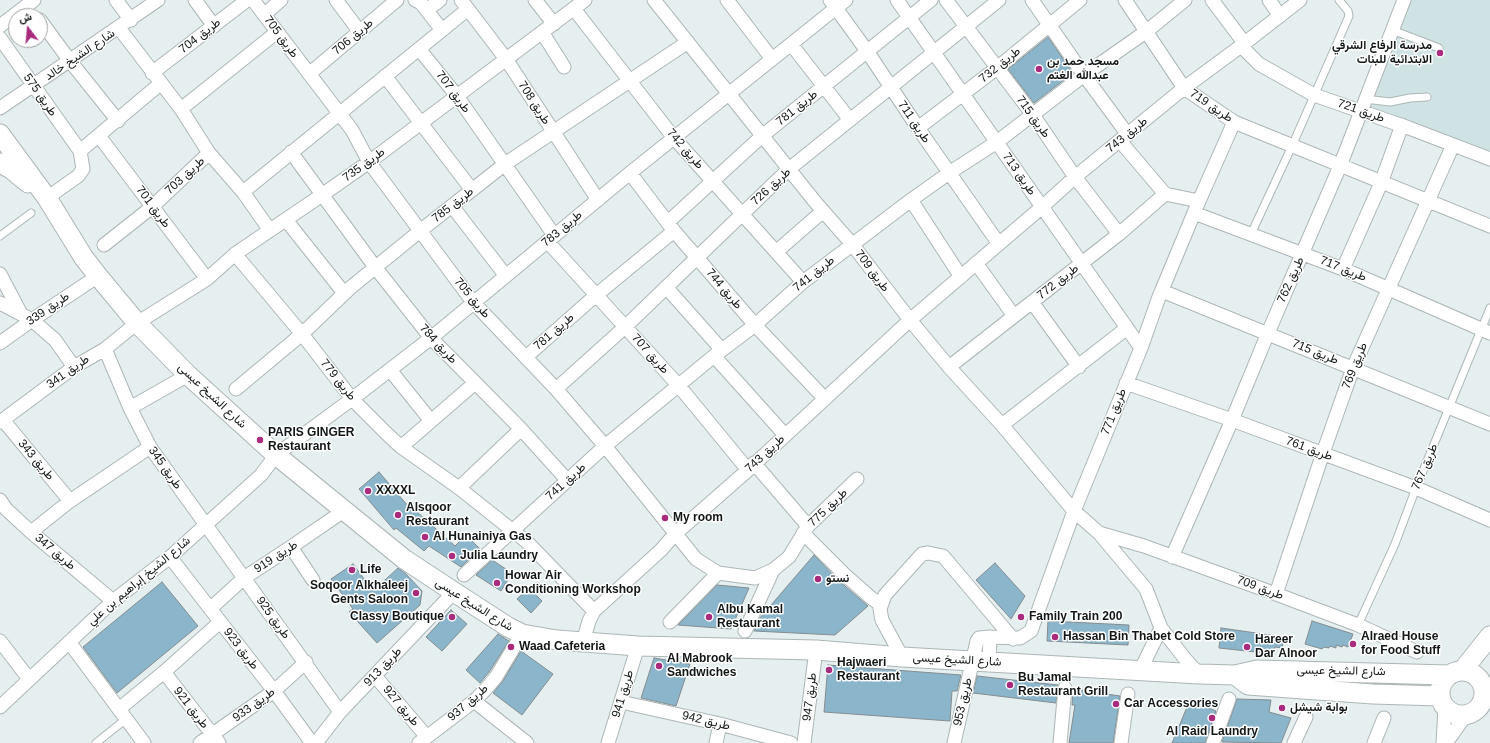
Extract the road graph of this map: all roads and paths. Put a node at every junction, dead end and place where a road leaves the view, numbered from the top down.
1 (116, 0) edge
2 (158, 0) edge
3 (195, 0) edge
4 (247, 0) edge
5 (253, 0) edge
6 (281, 0) edge
7 (336, 0) edge
8 (397, 0) edge
9 (415, 0) edge
10 (440, 0) edge
11 (535, 0) edge
12 (585, 0) edge
13 (654, 0) edge
14 (727, 0) edge
15 (897, 0) edge
16 (931, 0) edge
17 (946, 0) edge
18 (999, 0) edge
19 (1032, 0) edge
20 (1080, 0) edge
21 (1125, 0) edge
22 (1185, 0) edge
23 (1212, 0) edge
24 (1269, 0) edge
25 (1300, 0) edge
26 (1339, 0) edge
27 (1404, 0) edge
28 (32, 2) edge
29 (838, 3) edge
30 (464, 5) edge
31 (574, 9) junction
32 (427, 10) junction
33 (264, 14) junction
34 (1280, 16) junction
35 (909, 18) junction
36 (130, 20) junction
37 (554, 24) junction
38 (1049, 25) junction
39 (0, 26) edge
40 (214, 26) junction
41 (966, 27) junction
42 (119, 28) junction
43 (442, 30) junction
44 (1392, 30) junction
45 (48, 31) edge
46 (1147, 31) junction
47 (277, 32) junction
48 (360, 32) junction
49 (542, 32) junction
50 (0, 38) edge
51 (688, 42) junction
52 (791, 44) junction
53 (1243, 45) junction
54 (1439, 48) dead end
55 (419, 49) junction
56 (867, 51) junction
57 (934, 53) junction
58 (506, 59) junction
59 (772, 59) junction
60 (70, 61) junction
61 (564, 67) dead end
62 (996, 68) junction
63 (309, 74) junction
64 (1084, 75) junction
65 (385, 76) junction
66 (156, 78) junction
67 (630, 81) junction
68 (34, 86) junction
69 (824, 86) junction
70 (890, 87) junction
71 (1184, 88) junction
72 (729, 94) junction
73 (963, 94) junction
74 (1314, 95) junction
75 (457, 96) junction
76 (1427, 97) dead end
77 (1362, 105) junction
78 (0, 108) edge
79 (181, 109) junction
80 (339, 113) junction
81 (1033, 115) junction
82 (850, 120) junction
83 (118, 121) junction
84 (1234, 122) junction
85 (421, 123) junction
86 (1402, 125) junction
87 (918, 128) junction
88 (553, 132) junction
89 (0, 134) edge
90 (99, 136) junction
91 (762, 136) junction
92 (674, 138) junction
93 (1124, 138) junction
94 (997, 142) junction
95 (1453, 145) junction
96 (1292, 146) junction
97 (80, 151) junction
98 (291, 152) junction
99 (209, 153) junction
100 (1490, 159) edge
101 (369, 162) junction
102 (0, 163) edge
103 (505, 164) junction
104 (1340, 166) junction
105 (789, 169) junction
106 (630, 173) junction
107 (949, 173) junction
108 (1075, 178) junction
109 (713, 181) junction
110 (1381, 182) junction
111 (472, 190) junction
112 (243, 192) junction
113 (1165, 194) junction
114 (322, 195) junction
115 (47, 198) junction
116 (598, 200) junction
117 (911, 200) junction
118 (1199, 200) junction
119 (1429, 201) junction
120 (452, 206) junction
121 (152, 207) junction
122 (1042, 207) junction
123 (823, 211) junction
124 (31, 213) dead end
125 (1194, 213) junction
126 (742, 214) junction
127 (286, 220) junction
128 (671, 226) junction
129 (1490, 226) edge
130 (270, 230) junction
131 (420, 231) junction
132 (1119, 234) junction
133 (1250, 234) junction
134 (0, 236) edge
135 (551, 238) junction
136 (852, 244) junction
137 (999, 244) junction
138 (104, 245) dead end
139 (776, 252) junction
140 (1303, 253) junction
141 (235, 254) junction
142 (698, 257) junction
143 (976, 263) junction
144 (1082, 263) junction
145 (375, 267) junction
146 (1343, 268) junction
147 (0, 274) edge
148 (98, 276) junction
149 (506, 276) junction
150 (961, 277) junction
151 (206, 279) junction
152 (803, 282) junction
153 (666, 287) junction
154 (1388, 288) junction
155 (1162, 291) junction
156 (344, 293) junction
157 (595, 296) junction
158 (474, 302) junction
159 (1032, 302) junction
160 (0, 304) edge
161 (1490, 308) edge
162 (1014, 316) junction
163 (26, 317) junction
164 (910, 320) junction
165 (137, 323) junction
166 (754, 325) junction
167 (625, 327) junction
168 (1127, 328) junction
169 (1485, 331) edge
170 (1268, 333) junction
171 (302, 334) junction
172 (431, 338) junction
173 (0, 343) edge
174 (105, 348) junction
175 (1141, 348) junction
176 (718, 353) junction
177 (526, 357) junction
178 (74, 366) junction
179 (949, 367) junction
180 (1079, 367) junction
181 (1353, 368) junction
182 (390, 370) junction
183 (188, 375) junction
184 (475, 383) junction
185 (1126, 383) junction
186 (679, 386) junction
187 (236, 389) dead end
188 (556, 389) junction
189 (352, 399) junction
190 (825, 399) junction
191 (130, 408) junction
192 (1450, 408) junction
193 (1232, 420) junction
194 (1, 421) edge
195 (431, 421) junction
196 (1490, 424) edge
197 (1002, 425) junction
198 (520, 428) junction
199 (785, 435) junction
200 (605, 446) junction
201 (150, 447) junction
202 (401, 447) junction
203 (1323, 453) junction
204 (276, 455) junction
205 (751, 467) junction
206 (857, 479) dead end
207 (568, 481) junction
208 (459, 488) junction
209 (1416, 488) junction
210 (0, 500) edge
211 (70, 501) junction
212 (345, 510) junction
213 (1074, 511) junction
214 (1490, 520) edge
215 (204, 525) junction
216 (512, 530) junction
217 (806, 530) junction
218 (31, 532) junction
219 (1099, 533) junction
220 (675, 534) junction
221 (291, 547) junction
222 (170, 557) junction
223 (1172, 557) junction
224 (773, 570) junction
225 (718, 573) junction
226 (464, 576) dead end
227 (244, 578) junction
228 (313, 580) dead end
229 (454, 592) junction
230 (1276, 594) junction
231 (113, 601) junction
232 (881, 605) junction
233 (210, 609) junction
234 (594, 611) junction
235 (220, 622) junction
236 (670, 622) dead end
237 (1358, 625) junction
238 (1161, 628) junction
239 (745, 630) dead end
240 (522, 634) junction
241 (1490, 637) edge
242 (1013, 639) junction
243 (0, 641) edge
244 (69, 642) junction
245 (583, 642) junction
246 (638, 646) junction
247 (816, 650) junction
248 (1417, 652) dead end
249 (902, 657) junction
250 (981, 661) junction
251 (306, 662) junction
252 (1141, 669) junction
253 (164, 672) junction
254 (1456, 673) junction
255 (1199, 674) junction
256 (1235, 675) junction
257 (375, 676) junction
258 (29, 679) junction
259 (1484, 684) edge
260 (1065, 688) dead end
261 (274, 691) junction
262 (1128, 694) dead end
263 (1228, 699) dead end
264 (474, 702) junction
265 (621, 702) junction
266 (1442, 702) junction
267 (0, 707) edge
268 (340, 712) junction
269 (123, 714) junction
270 (1477, 714) edge
271 (1306, 716) dead end
272 (1384, 718) dead end
273 (720, 724) junction
274 (216, 739) edge
275 (423, 740) edge
276 (319, 741) edge
277 (96, 743) edge
278 (144, 743) edge
279 (200, 743) edge
280 (527, 743) edge
281 (608, 743) edge
282 (716, 743) edge
283 (791, 743) edge
284 (804, 743) edge
285 (954, 743) edge
286 (1060, 743) edge
287 (1121, 743) edge
288 (1213, 743) edge
289 (1294, 743) edge
290 (1374, 743) edge
291 (1445, 743) edge

1 - 36 street
2 - 36 street, شارع الشيخ خالد
3 - 40 street
4 - 40 street, طريق 704
5 - 33 street, طريق 705
6 - 33 street
7 - 48 street
8 - 48 street, طريق 706
9 - 32 street
10 - 32 street
11 - 37 street
12 - 31 street, طريق 735
13 - 51 street, طريق 709
14 - 59 street
15 - 35 street, طريق 713
16 - 35 street, طريق 781
17 - 41 street, طريق 715
18 - 41 street, طريق 726
19 - 38 street
20 - 38 street, طريق 732
21 - 46 street, طريق 719
22 - 46 street, طريق 741
23 - 53 street, طريق 721
24 - 34 street
25 - 34 street, طريق 743
26 - 74 lane
27 - 44 street, طريق 762
28 - 39 street
29 - 52 street, طريق 783
29 - 56 street, طريق 711
30 - 43 street, طريق 708
30 - 58 street, طريق 708
31 - 37 street, طريق 735
31 - 67 street, طريق 742
32 - 43 street
33 - 47 street, طريق 705
34 - 53 street, طريق 743
35 - 56 street, طريق 781
35 - 57 street, طريق 713
36 - 42 street, شارع الشيخ خالد
37 - 49 street, طريق 735
38 - 62 street, طريق 732
38 - 64 street
40 - 66 street, طريق 704
41 - 57 street, طريق 726
41 - 62 street, طريق 715
42 - 60 street, شارع الشيخ خالد
42 - 66 street
43 - 55 street, طريق 708
44 - 54 lane
44 - 77 street, طريق 762
45 - 60 street
46 - 64 street, طريق 741
46 - 71 street, طريق 719
47 - 63 street, طريق 705
47 - 79 street
48 - 63 street, طريق 706
49 - 58 street, طريق 735
49 - 61 street
50 - 68 street, طريق 575
51 - 67 street, طريق 785
51 - 72 street, طريق 709
52 - 59 street, طريق 783
52 - 69 street
53 - 71 street, طريق 743
53 - 74 street, طريق 721
55 - 65 street, طريق 708
55 - 75 street, طريق 707
56 - 69 street, طريق 781
56 - 70 street, طريق 711
57 - 70 street, طريق 726
57 - 73 street, طريق 713
58 - 75 street, طريق 735
58 - 88 street, طريق 708
59 - 72 street, طريق 783
60 - 68 street, شارع الشيخ خالد
60 - 83 street
62 - 73 street, طريق 732
62 - 81 street, طريق 715
63 - 80 street, طريق 705
64 - 81 street, طريق 741
64 - 93 street
65 - 80 street, طريق 708
65 - 85 street
66 - 79 street
66 - 83 street
67 - 88 street, طريق 785
67 - 92 street, طريق 742
68 - 78 street, شارع الشيخ خالد
68 - 97 street, طريق 575
69 - 82 street
69 - 91 street, طريق 781
70 - 82 street, طريق 726
70 - 87 street, طريق 711
71 - 84 street, طريق 719
71 - 93 street, طريق 743
72 - 91 street, طريق 709
72 - 92 street, طريق 783
73 - 87 street, طريق 732
73 - 94 street, طريق 713
74 - 77 street, طريق 721
74 - 96 lane
75 - 85 street, طريق 735
75 - 103 street, طريق 707
76 - 77 lane
77 - 86 street, طريق 721
77 - 104 street, طريق 762
79 - 99 street
80 - 98 street, طريق 708
80 - 101 street, طريق 705
81 - 94 street, طريق 741
81 - 108 street, طريق 715
82 - 105 street, طريق 726
83 - 90 street
84 - 96 street, طريق 719
84 - 118 street, طريق 771
85 - 101 street, طريق 735
85 - 111 street
86 - 95 street, طريق 721
86 - 110 street
87 - 107 street, طريق 711
88 - 103 street, طريق 785
88 - 116 street, طريق 708
89 - 115 street, شارع الشيخ عيسى
90 - 97 street
90 - 121 street, طريق 701
91 - 105 street, طريق 709
91 - 109 street, طريق 781
92 - 106 street, طريق 783
92 - 109 street, طريق 742
93 - 108 street, طريق 743
93 - 113 street
94 - 107 street, طريق 741
94 - 122 street, طريق 713
95 - 100 street, طريق 721
95 - 119 street, طريق 769
96 - 104 street, طريق 719
96 - 133 lane
97 - 115 street
98 - 112 street, طريق 708
98 - 114 street
99 - 112 street
99 - 121 street, طريق 703
101 - 114 street, طريق 735
101 - 131 street, طريق 705
102 - 115 street
103 - 111 street, طريق 785
103 - 135 street, طريق 707
104 - 110 street, طريق 719
104 - 140 street, طريق 762
105 - 123 street, طريق 709
105 - 126 street, طريق 726
106 - 116 street, طريق 783
106 - 128 street, طريق 744
107 - 117 street, طريق 741
107 - 137 street, طريق 711
108 - 122 street, طريق 743
108 - 132 street, طريق 715
109 - 126 street, طريق 742
109 - 128 street, طريق 781
110 - 119 street, طريق 719
110 - 146 street
111 - 120 street, طريق 785
112 - 130 street
113 - 118 street
113 - 132 street, طريق 772
114 - 127 street, طريق 735
114 - 145 street, طريق 784
115 - 148 street, شارع الشيخ عيسى
116 - 135 street, طريق 783
117 - 136 street, طريق 741
117 - 150 street
118 - 125 street, طريق 771
119 - 129 street, طريق 719
119 - 154 street, طريق 769
120 - 131 street, طريق 785
120 - 149 street
121 - 138 street, طريق 703
121 - 151 street, طريق 701
122 - 137 street, طريق 743
122 - 144 street, طريق 713
123 - 136 street, طريق 709
123 - 139 street
124 - 134 lane
125 - 133 street, طريق 717
125 - 155 street, طريق 771
126 - 139 street, طريق 742
126 - 142 street, طريق 726
127 - 130 street, طريق 735
127 - 156 street
128 - 142 street, طريق 744
128 - 157 street, طريق 781
130 - 141 street, طريق 735
131 - 145 street, طريق 785
131 - 158 street, طريق 705
132 - 144 street, طريق 772
133 - 140 street, طريق 717
135 - 149 street, طريق 783
135 - 157 street, طريق 707
136 - 152 street, طريق 741
136 - 164 street, طريق 709
137 - 143 street, طريق 743
139 - 152 street, طريق 742
140 - 146 street, طريق 717
140 - 170 street, طريق 762
141 - 151 street, طريق 735
141 - 171 street, طريق 779
142 - 153 street, طريق 726
142 - 166 street, طريق 744
143 - 150 street, طريق 743
143 - 162 street
144 - 159 street, طريق 772
144 - 168 street, طريق 713
145 - 156 street, طريق 785
145 - 172 street, طريق 784
146 - 154 street, طريق 717
147 - 163 street
148 - 163 street, طريق 339
148 - 165 street, شارع الشيخ عيسى
149 - 158 street, طريق 783
150 - 164 street, طريق 743
151 - 165 street, طريق 735
152 - 166 street, طريق 741
153 - 167 street, طريق 726
153 - 176 street
154 - 169 street, طريق 717
154 - 181 street, طريق 769
155 - 170 street, طريق 715
155 - 175 street, طريق 771
156 - 171 street, طريق 785
157 - 167 street, طريق 707
157 - 177 street, طريق 781
158 - 172 street, طريق 783
158 - 177 street, طريق 705
159 - 162 street, طريق 772
159 - 180 street
160 - 163 street
161 - 169 lane, طريق 767
162 - 179 street, طريق 772
163 - 173 street, طريق 339
163 - 178 street
164 - 179 street, طريق 709
164 - 190 street, طريق 743
165 - 174 street, طريق 341
165 - 183 street, شارع الشيخ عيسى
166 - 176 street, طريق 741
166 - 190 street, طريق 744
167 - 186 street, طريق 707
167 - 188 street, طريق 726
168 - 175 street, طريق 713
168 - 180 street
169 - 192 lane, طريق 767
170 - 181 street, طريق 715
170 - 193 street, طريق 762
171 - 187 street, طريق 785
171 - 189 street, طريق 779
172 - 182 street, طريق 783
172 - 184 street, طريق 784
174 - 178 street, طريق 341
174 - 191 street, طريق 345
175 - 185 street, طريق 771
176 - 186 street, طريق 741
176 - 199 street
177 - 188 street, طريق 705
178 - 194 street, طريق 341
179 - 197 street, طريق 709
180 - 197 street
181 - 192 street, طريق 715
181 - 203 street, طريق 769
182 - 189 street, طريق 783
182 - 195 street
183 - 191 street
183 - 204 street, شارع الشيخ عيسى
184 - 195 street
184 - 198 street, طريق 784
185 - 193 street, طريق 761
185 - 213 street, طريق 771
186 - 200 street, طريق 741
186 - 205 street, طريق 707
188 - 200 street, طريق 705
189 - 202 street, طريق 779
189 - 204 street, طريق 783
190 - 199 street, طريق 743
191 - 201 street, طريق 345
192 - 196 street, طريق 715
192 - 209 lane, طريق 767
193 - 203 street, طريق 761
193 - 223 street, طريق 762
194 - 211 street, طريق 343
195 - 202 street
197 - 213 street, طريق 709
198 - 207 street, طريق 784
198 - 208 street
199 - 205 street, طريق 743
200 - 207 street, طريق 741
200 - 220 street, طريق 705
201 - 211 street
201 - 215 street, طريق 345
202 - 208 street, طريق 779
203 - 209 street, طريق 761
203 - 230 street, طريق 769
204 - 212 street, شارع الشيخ عيسى
204 - 215 street, شارع الشيخ إبراهيم بن علي
205 - 217 street, طريق 707
205 - 220 street, طريق 743
206 - 217 street, طريق 775
207 - 216 street, طريق 741
208 - 216 street, طريق 779
209 - 214 street, طريق 761
209 - 237 lane, طريق 767
210 - 218 street, طريق 347
211 - 218 street
212 - 221 street, طريق 919
212 - 229 street, شارع الشيخ عيسى
213 - 219 street, طريق 709
213 - 242 street, طريق 771
215 - 222 street, شارع الشيخ إبراهيم بن علي
215 - 227 street, طريق 925
216 - 226 street, طريق 741
216 - 234 street, طريق 779
217 - 224 street, طريق 775
217 - 232 street, طريق 707
218 - 231 street, طريق 347
219 - 223 street, طريق 709
219 - 238 street, طريق 709
220 - 225 street, طريق 705
220 - 234 street, طريق 743
221 - 227 street, طريق 919
221 - 228 street
222 - 231 street, شارع الشيخ إبراهيم بن علي
222 - 233 street, طريق 923
223 - 230 street, طريق 709
224 - 225 street, طريق 775
224 - 239 street
225 - 236 street
227 - 233 street, طريق 919
227 - 251 street, طريق 925
229 - 240 street, شارع الشيخ عيسى
229 - 257 street, طريق 913
230 - 237 street, طريق 709
231 - 244 street, شارع الشيخ إبراهيم بن علي
232 - 242 street
232 - 249 street
233 - 235 street, طريق 923
234 - 245 street, طريق 743
235 - 253 street
235 - 261 street, طريق 923
237 - 248 street, طريق 709
238 - 252 street
238 - 255 street, طريق 709
240 - 245 street, شارع الشيخ عيسى
240 - 264 street, طريق 937
241 - 254 street
241 - 259 street
242 - 250 street, طريق 771
243 - 258 street
244 - 258 street, شارع الشيخ إبراهيم بن علي
244 - 269 street
245 - 246 street, شارع الشيخ عيسى
246 - 247 street, شارع الشيخ عيسى
246 - 265 street, طريق 941
247 - 249 street, شارع الشيخ عيسى
247 - 284 street, طريق 947
249 - 250 street, شارع الشيخ عيسى
250 - 252 street, شارع الشيخ عيسى
250 - 285 street, طريق 953
251 - 261 street, طريق 933
251 - 268 street, طريق 925
252 - 255 street, شارع الشيخ عيسى
253 - 269 street
253 - 274 street, طريق 921
254 - 256 street, شارع الشيخ عيسى
254 - 259 street
254 - 266 street
255 - 256 street, شارع الشيخ عيسى
256 - 266 street, شارع الشيخ عيسى
257 - 268 street, طريق 913
257 - 275 street, طريق 927
258 - 267 street, شارع الشيخ إبراهيم بن علي
259 - 270 street
260 - 286 street
261 - 274 street, طريق 933
261 - 276 street, طريق 923
262 - 287 street
263 - 288 street
264 - 275 street, طريق 937
264 - 280 street
265 - 273 street, طريق 942
265 - 281 street, طريق 941
266 - 270 street
266 - 291 street
268 - 276 street, طريق 913
269 - 277 lane
269 - 278 street
270 - 291 street
271 - 289 street
272 - 290 street
273 - 282 street
273 - 283 street, طريق 942
274 - 279 street, طريق 933

